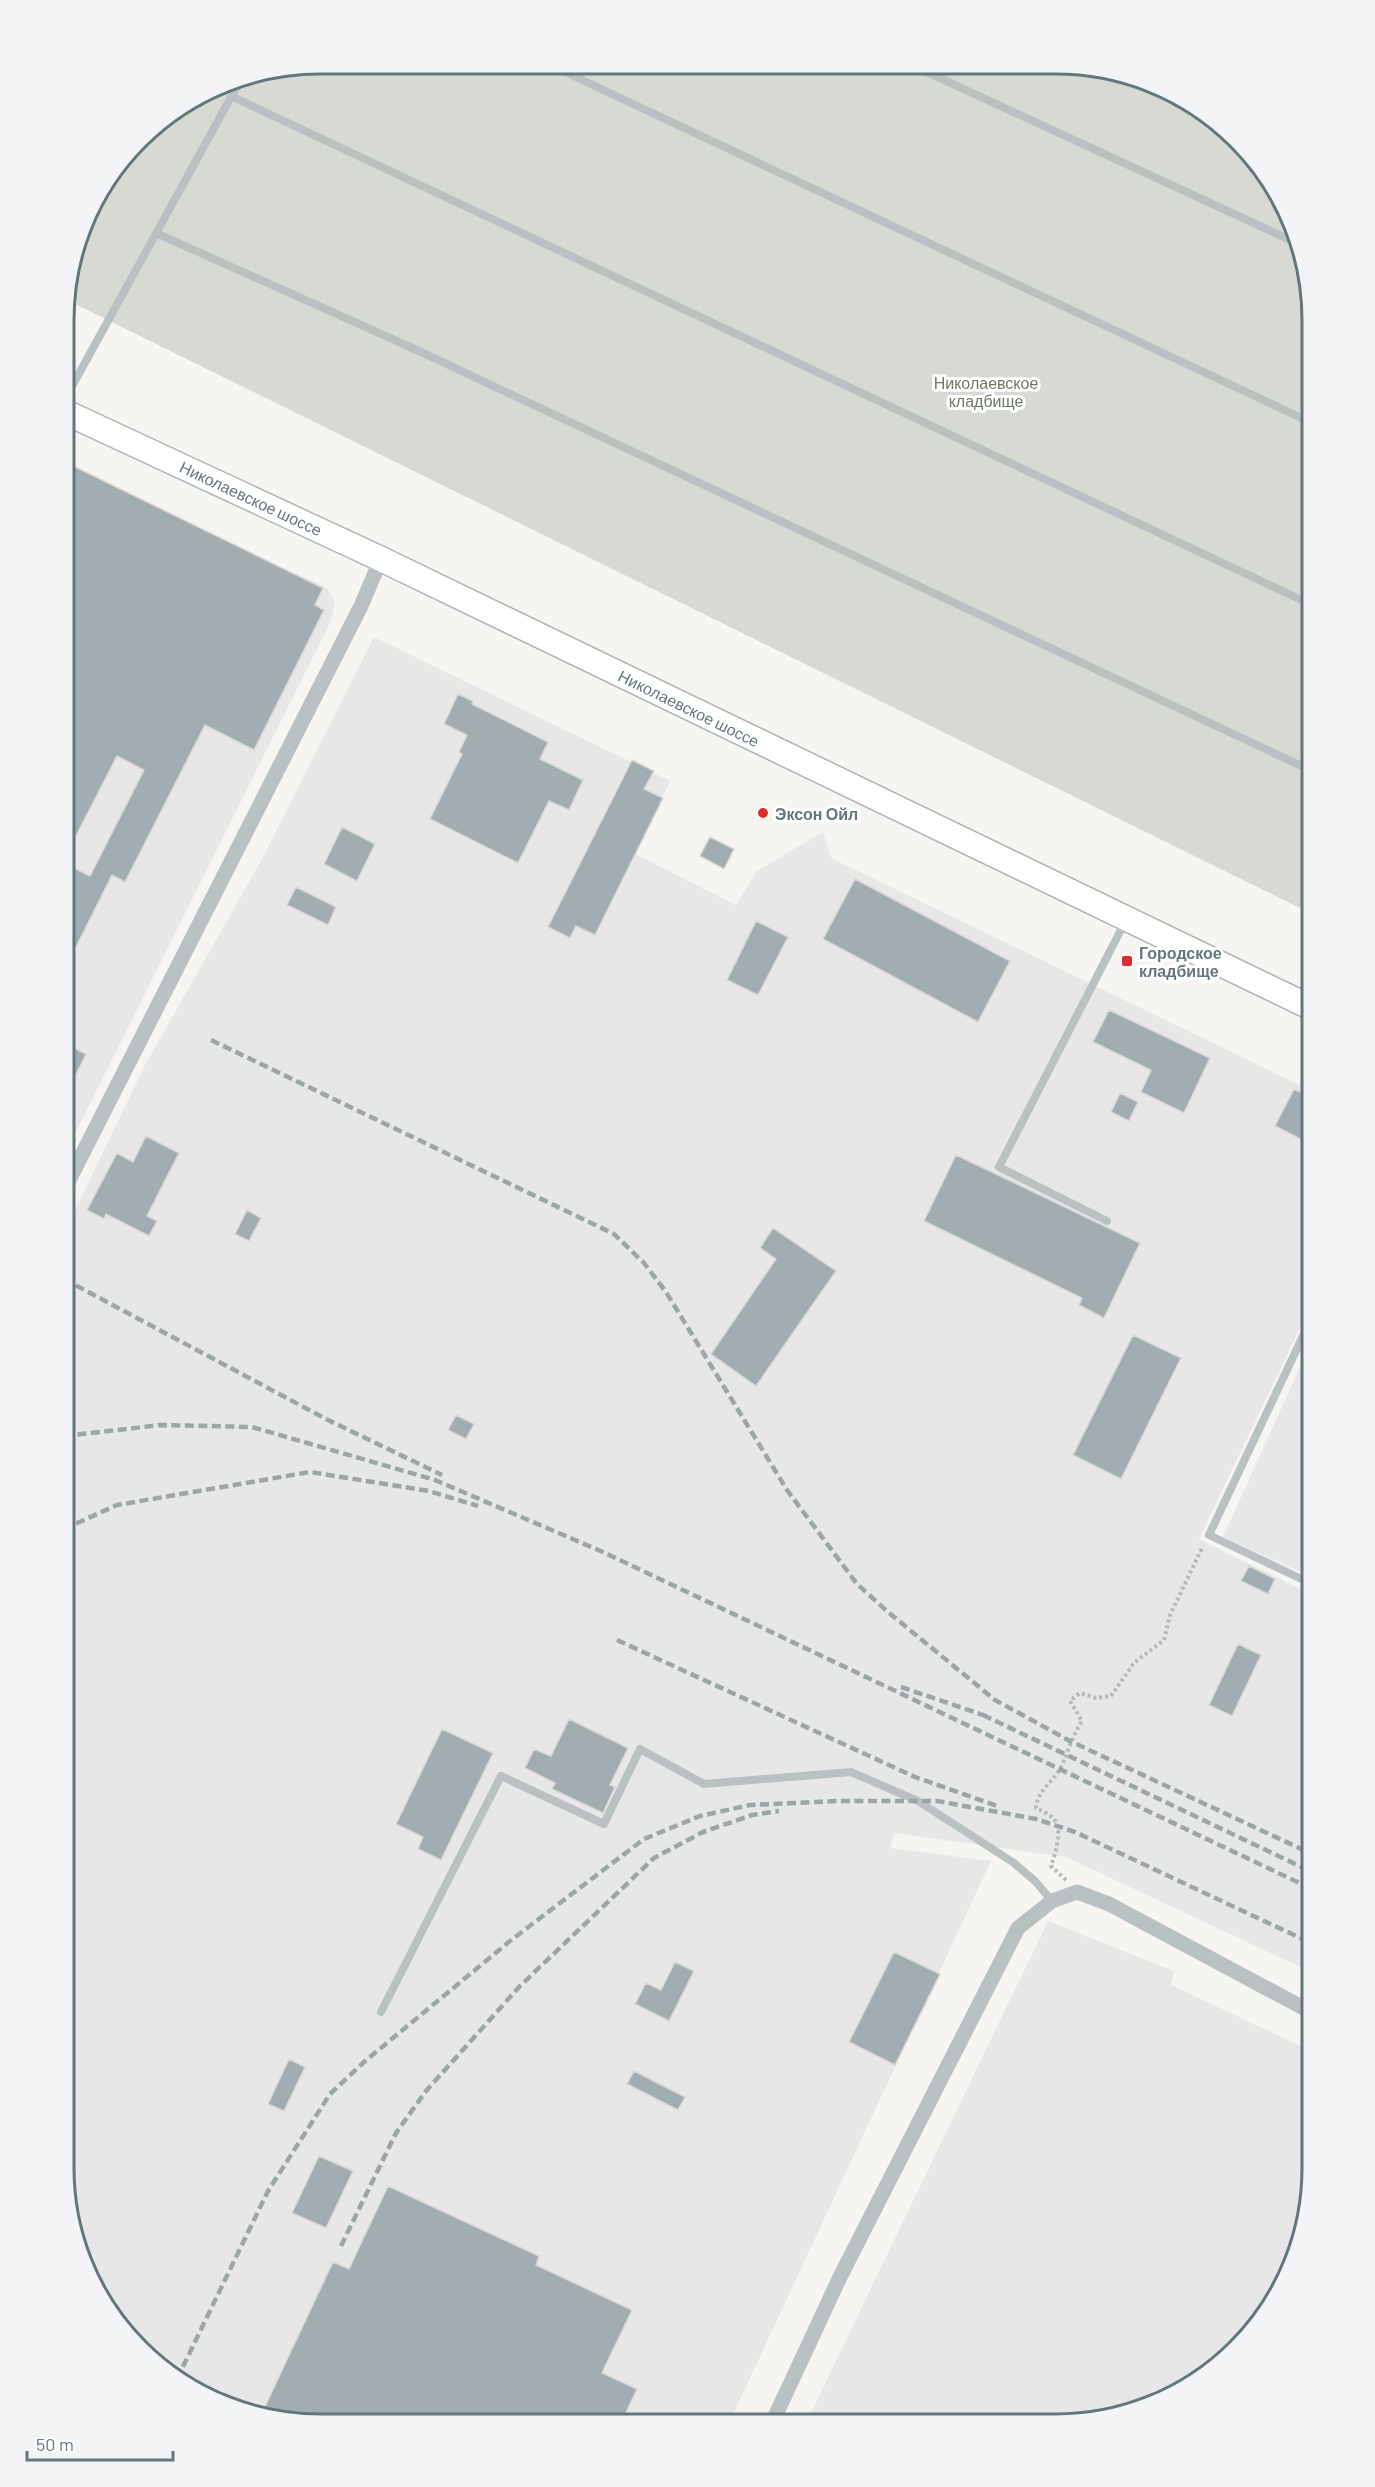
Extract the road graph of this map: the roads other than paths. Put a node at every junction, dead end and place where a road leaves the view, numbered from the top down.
1 (569, 74) edge
2 (931, 74) edge
3 (235, 89) edge
4 (231, 96) junction
5 (156, 233) junction
6 (1288, 239) edge
7 (74, 383) edge
8 (74, 416) edge
9 (1302, 418) edge
10 (381, 559) junction
11 (1302, 600) edge
12 (1302, 766) edge
13 (1127, 919) junction
14 (1302, 1003) edge
15 (74, 1161) edge
16 (1107, 1221) dead end
17 (1302, 1338) edge
18 (1302, 1579) edge
19 (1052, 1901) junction
20 (1302, 2007) edge
21 (381, 2012) dead end
22 (776, 2414) edge

1 - 9 lane
2 - 6 lane
3 - 4 lane
4 - 5 lane
4 - 11 lane
5 - 7 lane
5 - 12 lane
8 - 10 main road, Николаевское шоссе
10 - 13 main road, Николаевское шоссе
10 - 15 street
13 - 14 main road, Николаевское шоссе
13 - 16 lane
17 - 18 lane
19 - 20 street
19 - 21 lane
19 - 22 street

